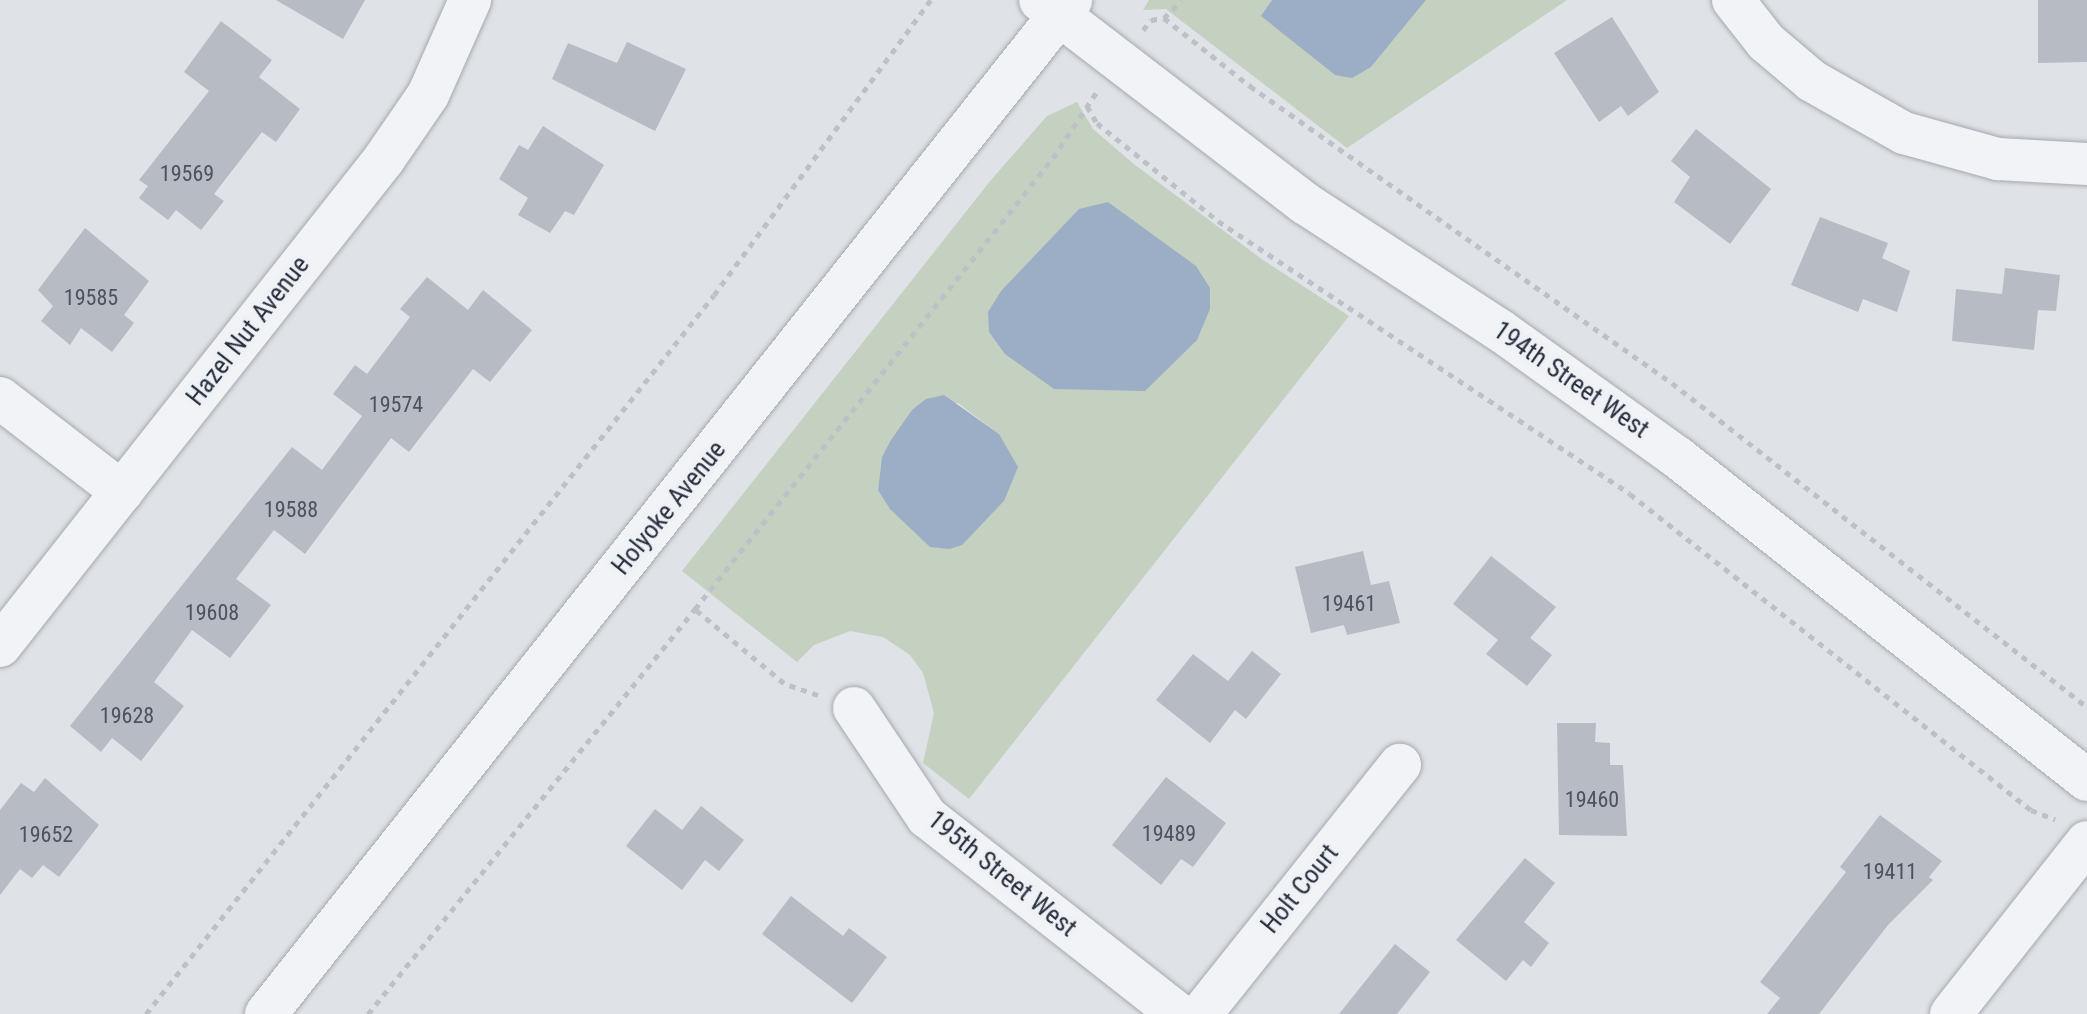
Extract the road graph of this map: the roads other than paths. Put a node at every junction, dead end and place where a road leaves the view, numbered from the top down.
1 (470, 0) edge
2 (1733, 0) edge
3 (1057, 5) edge
4 (2087, 164) edge
5 (0, 398) edge
6 (122, 492) junction
7 (0, 646) edge
8 (854, 708) road end
9 (1400, 765) dead end
10 (2087, 780) edge
11 (2086, 843) edge
12 (266, 1014) edge
13 (1178, 1014) edge
14 (1201, 1014) edge
15 (1951, 1014) edge

1 - 6 street, Hazel Nut Avenue
2 - 4 street
3 - 10 street, 194th Street West
3 - 12 street, Holyoke Avenue
5 - 6 street
6 - 7 street, Hazel Nut Avenue
8 - 13 street, 195th Street West
9 - 14 street, Holt Court
11 - 15 street

